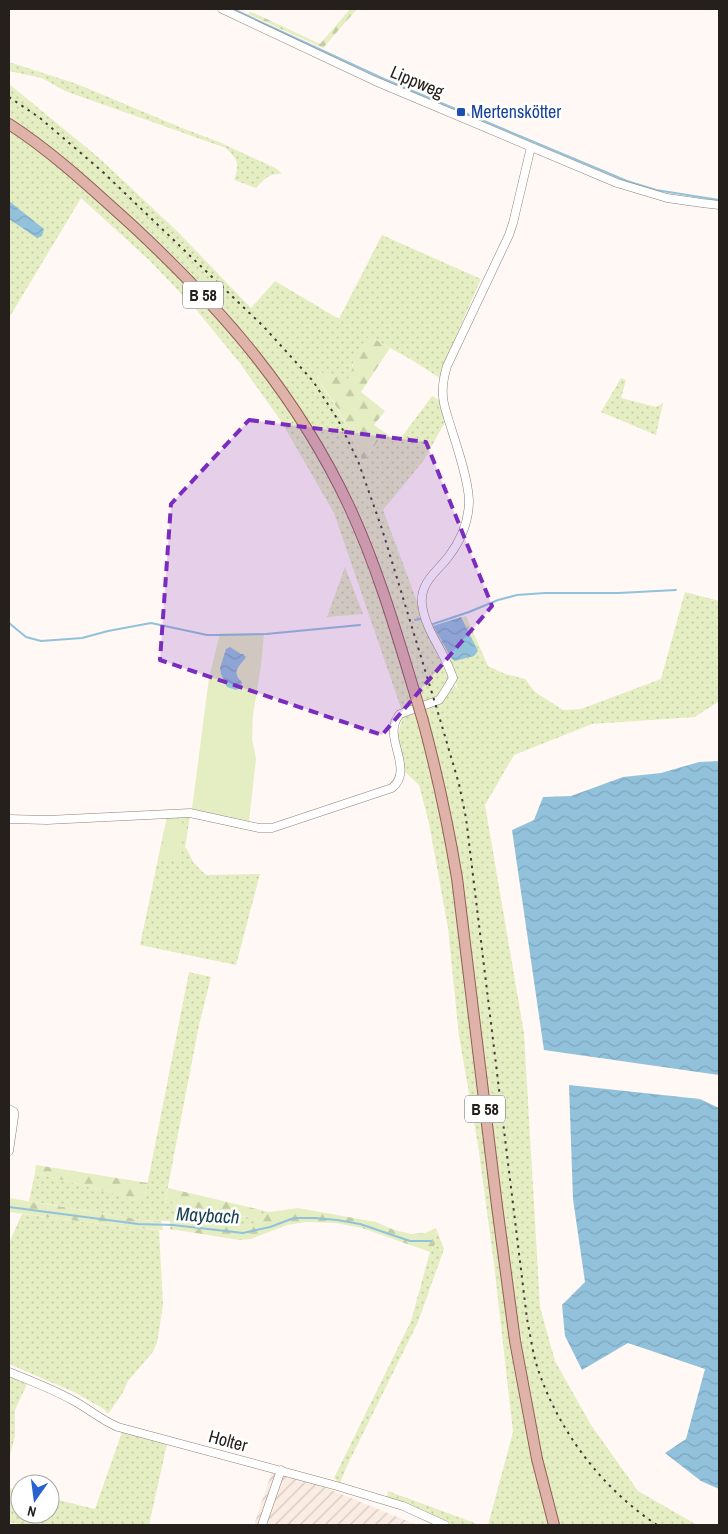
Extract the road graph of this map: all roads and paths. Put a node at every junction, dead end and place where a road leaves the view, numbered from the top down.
1 (222, 9) edge
2 (9, 124) edge
3 (531, 147) junction
4 (719, 205) edge
5 (9, 819) edge
6 (9, 1108) edge
7 (9, 1152) edge
8 (9, 1372) edge
9 (281, 1470) junction
10 (262, 1525) edge
11 (445, 1525) edge
12 (554, 1525) edge

1 - 3 street, Lippweg
2 - 12 main road, B 58, bridge
3 - 4 street, Lippweg
3 - 5 street
6 - 7 street
8 - 9 street, Holter
9 - 10 street
9 - 11 street, Holter

